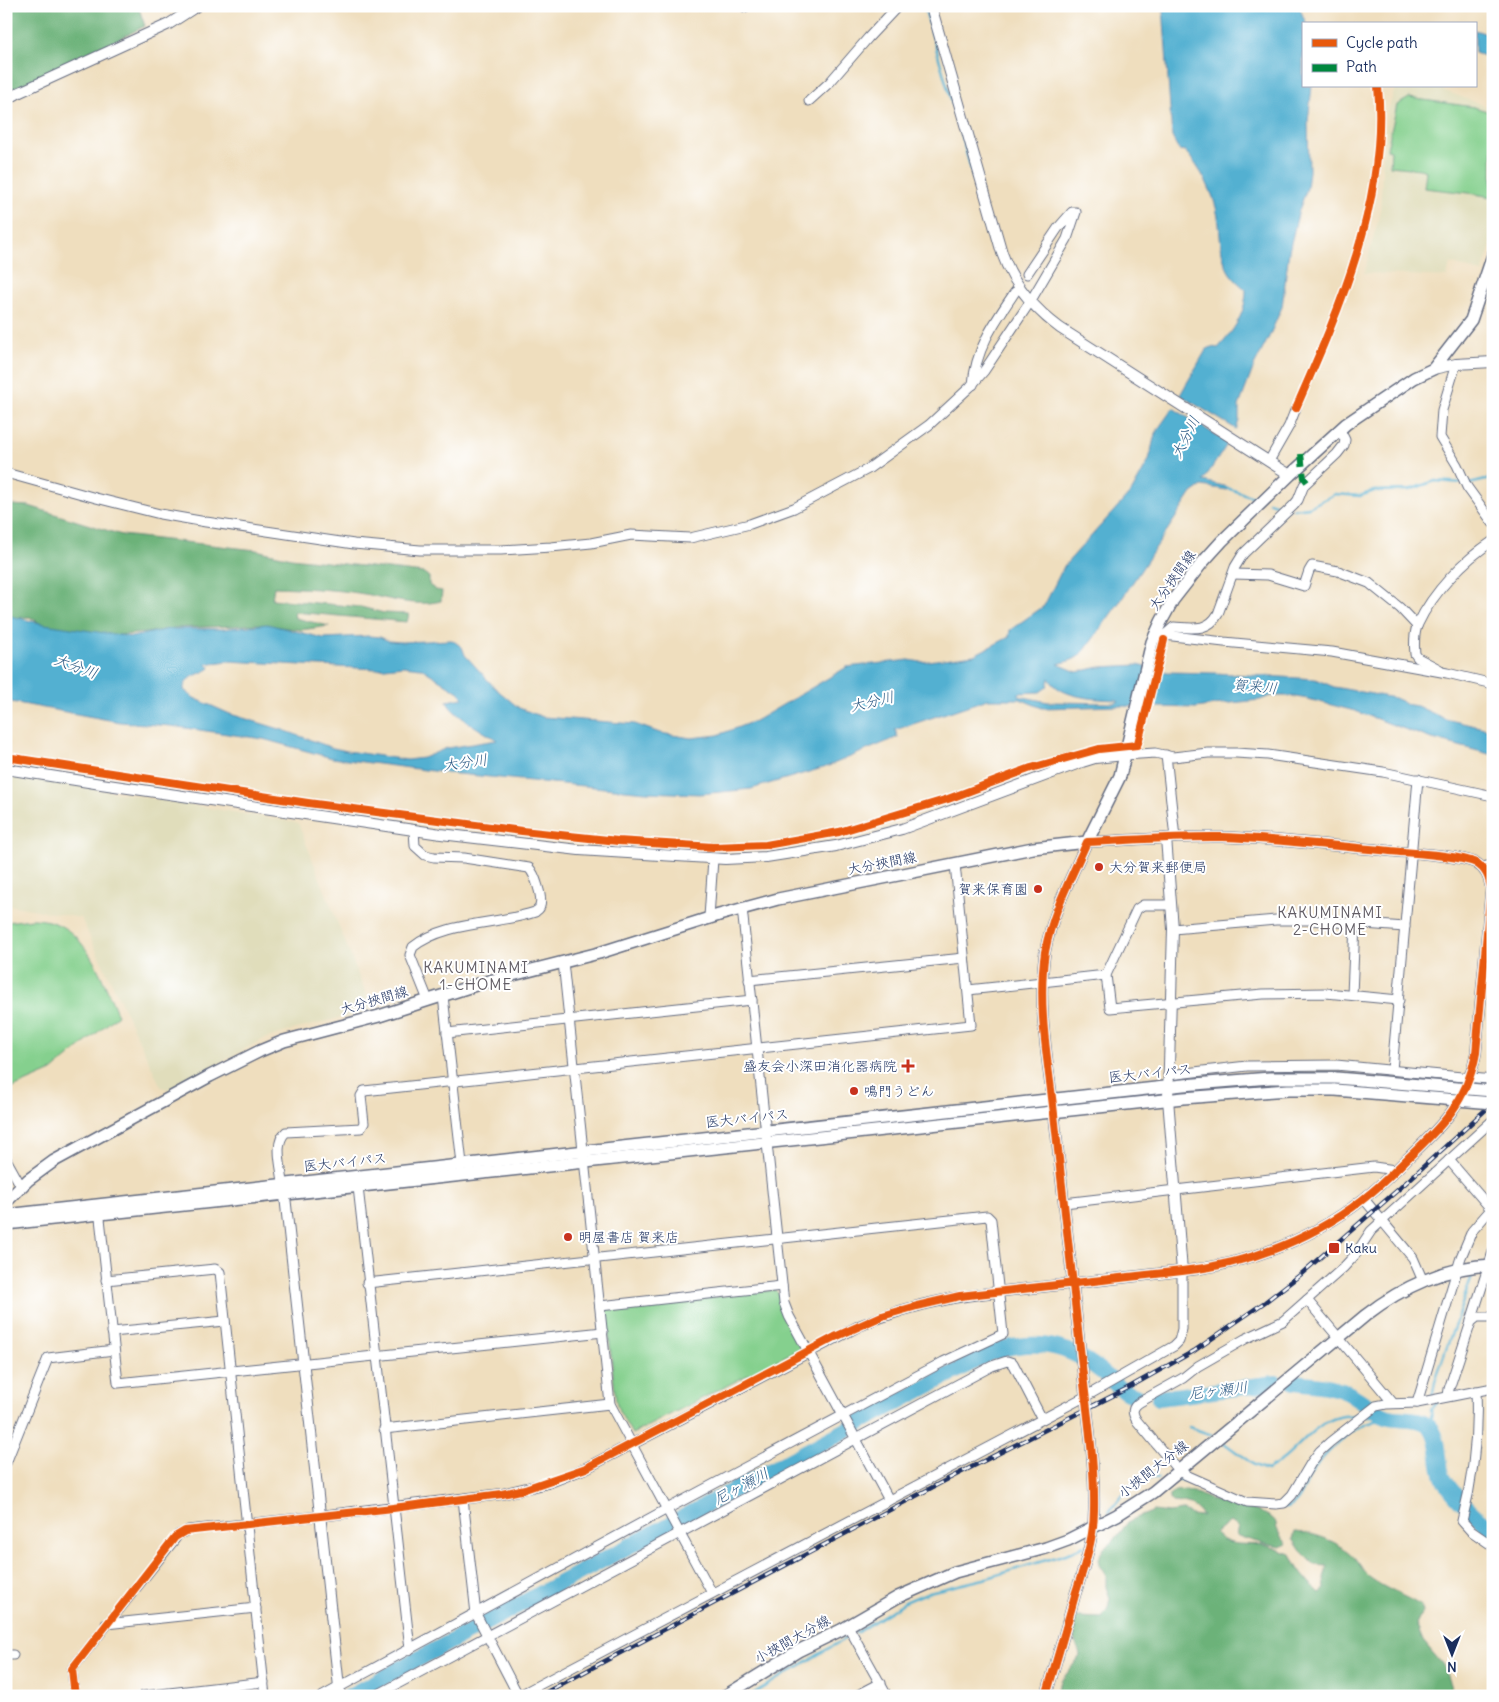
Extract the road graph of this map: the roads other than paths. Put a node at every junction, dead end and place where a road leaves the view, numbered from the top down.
1 (196, 6) edge
2 (898, 6) edge
3 (931, 6) edge
4 (6, 100) edge
5 (809, 101) dead end
6 (1493, 255) edge
7 (1027, 274) dead end
8 (1014, 292) dead end
9 (1032, 304) junction
10 (1493, 362) edge
11 (1456, 364) junction
12 (1433, 369) junction
13 (972, 385) junction
14 (1296, 408) dead end
15 (1340, 430) junction
16 (1267, 460) junction
17 (6, 473) edge
18 (1290, 475) junction
19 (1493, 523) edge
20 (1493, 541) edge
21 (1233, 574) junction
22 (1417, 626) junction
23 (1158, 637) junction
24 (1447, 673) junction
25 (1493, 684) edge
26 (1127, 749) junction
27 (1166, 755) junction
28 (6, 769) edge
29 (1418, 779) junction
30 (1493, 796) edge
31 (414, 830) junction
32 (1170, 838) junction
33 (1087, 842) junction
34 (1412, 853) junction
35 (713, 859) junction
36 (955, 864) junction
37 (1493, 865) edge
38 (1482, 867) junction
39 (1171, 905) junction
40 (742, 908) junction
41 (710, 917) junction
42 (1355, 923) junction
43 (1405, 927) junction
44 (1173, 929) junction
45 (964, 958) junction
46 (1489, 958) edge
47 (563, 962) junction
48 (1106, 975) junction
49 (749, 980) junction
50 (1043, 982) junction
51 (968, 990) junction
52 (1352, 995) junction
53 (443, 996) junction
54 (428, 1000) junction
55 (752, 1000) junction
56 (1399, 1000) junction
57 (1170, 1003) junction
58 (570, 1020) junction
59 (448, 1033) junction
60 (757, 1048) junction
61 (575, 1069) junction
62 (1392, 1070) junction
63 (1470, 1078) junction
64 (1493, 1080) edge
65 (453, 1081) junction
66 (1168, 1081) junction
67 (1493, 1091) edge
68 (1052, 1099) junction
69 (1168, 1099) junction
70 (1493, 1103) edge
71 (1054, 1112) junction
72 (1493, 1120) edge
73 (766, 1137) junction
74 (584, 1157) junction
75 (6, 1160) edge
76 (1449, 1160) junction
77 (462, 1164) junction
78 (1395, 1170) junction
79 (21, 1186) junction
80 (358, 1187) junction
81 (284, 1189) junction
82 (1176, 1190) junction
83 (1364, 1198) junction
84 (6, 1202) edge
85 (1064, 1203) junction
86 (1492, 1208) edge
87 (99, 1210) junction
88 (6, 1215) edge
89 (1382, 1221) junction
90 (6, 1224) edge
91 (777, 1238) junction
92 (1493, 1252) edge
93 (595, 1258) junction
94 (1483, 1265) edge
95 (1457, 1269) junction
96 (1182, 1271) junction
97 (106, 1280) junction
98 (1423, 1281) junction
99 (367, 1283) junction
100 (1073, 1284) junction
101 (782, 1286) junction
102 (999, 1292) junction
103 (1308, 1300) junction
104 (600, 1306) junction
105 (1493, 1317) edge
106 (225, 1321) junction
107 (1471, 1322) junction
108 (112, 1332) junction
109 (603, 1332) junction
110 (1338, 1338) junction
111 (114, 1350) junction
112 (808, 1352) junction
113 (376, 1356) junction
114 (303, 1364) junction
115 (230, 1371) junction
116 (1493, 1388) edge
117 (1476, 1391) junction
118 (1085, 1396) junction
119 (1448, 1396) junction
120 (1421, 1402) junction
121 (1393, 1403) junction
122 (610, 1404) junction
123 (844, 1417) junction
124 (1042, 1419) junction
125 (384, 1429) junction
126 (856, 1439) junction
127 (632, 1445) junction
128 (6, 1463) edge
129 (1178, 1470) junction
130 (462, 1499) junction
131 (889, 1500) junction
132 (393, 1508) junction
133 (667, 1510) junction
134 (320, 1516) junction
135 (247, 1523) junction
136 (1093, 1527) junction
137 (679, 1533) junction
138 (1493, 1546) edge
139 (712, 1593) junction
140 (256, 1608) junction
141 (476, 1614) junction
142 (106, 1624) junction
143 (848, 1626) junction
144 (487, 1635) junction
145 (410, 1649) junction
146 (264, 1682) junction
147 (881, 1684) junction
148 (339, 1691) edge
149 (75, 1696) edge
150 (143, 1696) edge
151 (265, 1696) edge
152 (323, 1696) edge
153 (376, 1696) edge
154 (518, 1696) edge
155 (725, 1696) edge
156 (856, 1696) edge
157 (888, 1696) edge
158 (1046, 1696) edge

1 - 4 street
2 - 5 street
3 - 9 street
6 - 12 main road, 大分挾間線
7 - 9 street
8 - 13 street
9 - 13 street
9 - 16 street
10 - 11 street
11 - 12 street
11 - 19 street
12 - 15 main road, 大分挾間線
13 - 17 street
14 - 16 street
15 - 18 main road, 大分挾間線
15 - 21 street
16 - 18 street
18 - 23 main road, 大分挾間線
20 - 22 street
21 - 22 street
21 - 23 street
22 - 24 street
23 - 24 street
23 - 26 main road, 大分挾間線
24 - 25 street
26 - 27 street
26 - 33 main road, 大分挾間線
26 - 35 street
27 - 29 street
27 - 32 street
28 - 31 street
29 - 30 street
29 - 34 street
31 - 35 street
31 - 54 street
32 - 33 street
32 - 34 street
32 - 39 street
33 - 36 main road, 大分挾間線
33 - 50 street
34 - 38 street
34 - 43 street
35 - 41 street
36 - 40 main road, 大分挾間線
36 - 45 street
37 - 38 street
38 - 46 street
39 - 44 street
39 - 48 street
40 - 41 main road, 大分挾間線
40 - 49 street
41 - 47 main road, 大分挾間線
42 - 43 street
42 - 44 street
42 - 52 street
43 - 56 street
44 - 57 street
45 - 49 street
45 - 51 street
46 - 63 street
47 - 53 main road, 大分挾間線
47 - 58 street
48 - 50 street
48 - 57 street
49 - 55 street
50 - 51 street
50 - 68 street
51 - 60 street
52 - 56 street
52 - 57 street
53 - 54 main road, 大分挾間線
53 - 59 street
54 - 79 main road, 大分挾間線
55 - 58 street
55 - 60 street
56 - 62 street
57 - 66 street
58 - 59 street
58 - 61 street
59 - 65 street
60 - 61 street
60 - 73 street
61 - 65 street
61 - 74 street
62 - 63 street
62 - 66 street
63 - 64 street
63 - 78 street
65 - 77 street
65 - 81 street
66 - 67 main road, 医大バイパス, bridge
66 - 68 main road, 医大バイパス
66 - 69 street
68 - 71 street
68 - 73 main road, 医大バイパス
69 - 70 main road, 医大バイパス, bridge
69 - 71 main road, 医大バイパス
69 - 82 street
71 - 73 main road, 医大バイパス
71 - 85 street
72 - 76 street
73 - 74 main road, 医大バイパス
73 - 91 street
74 - 77 main road, 医大バイパス
74 - 80 main road, 医大バイパス
74 - 93 street
75 - 79 street
76 - 86 street
76 - 89 street
77 - 81 main road, 医大バイパス
78 - 82 street
78 - 83 street
79 - 84 main road, 大分挾間線
80 - 81 main road, 医大バイパス
80 - 99 street
81 - 87 main road, 医大バイパス
81 - 114 street
82 - 85 street
82 - 96 street
83 - 89 street
83 - 96 street
85 - 100 street
86 - 95 street
87 - 88 main road, 医大バイパス
87 - 90 main road, 医大バイパス
87 - 97 street
89 - 98 street
89 - 103 street
91 - 93 street
91 - 101 street
91 - 102 street
92 - 94 street
93 - 99 street
93 - 104 street
94 - 95 main road, 小挾間大分線
94 - 107 street
95 - 98 main road, 小挾間大分線
95 - 120 street
96 - 100 street
96 - 118 street
97 - 106 street
97 - 108 street
98 - 110 main road, 小挾間大分線
99 - 113 street
100 - 102 street
100 - 118 street
101 - 104 street
101 - 112 street
102 - 112 street
102 - 123 street
103 - 110 street
103 - 129 street
104 - 109 street
105 - 107 street
106 - 108 street
106 - 115 street
107 - 119 street
108 - 111 street
109 - 113 street
109 - 122 street
110 - 121 street
110 - 129 main road, 小挾間大分線
111 - 115 street
111 - 128 street
112 - 123 street
112 - 127 street
113 - 114 street
113 - 125 street
114 - 115 street
114 - 134 street
115 - 135 street
116 - 117 street
117 - 119 street
117 - 138 street
118 - 124 street
118 - 136 street
119 - 120 street
120 - 121 street
121 - 129 street
122 - 125 street
122 - 127 street
123 - 126 street
123 - 133 street
124 - 126 street
124 - 131 street
125 - 132 street
126 - 131 street
126 - 137 street
127 - 130 street
127 - 133 street
129 - 136 main road, 小挾間大分線
130 - 132 street
130 - 141 street
131 - 139 street
132 - 134 street
132 - 145 street
133 - 137 street
133 - 141 street
134 - 135 street
134 - 148 street
135 - 140 street
135 - 142 street
136 - 143 main road, 小挾間大分線
136 - 158 street
137 - 139 street
137 - 144 street
139 - 154 street
140 - 142 street
140 - 146 street
141 - 144 street
141 - 145 street
142 - 149 street
143 - 147 street
143 - 155 main road, 小挾間大分線
144 - 153 street
144 - 154 street
145 - 148 street
146 - 150 street
146 - 151 street
147 - 156 street
147 - 157 street
148 - 152 street

